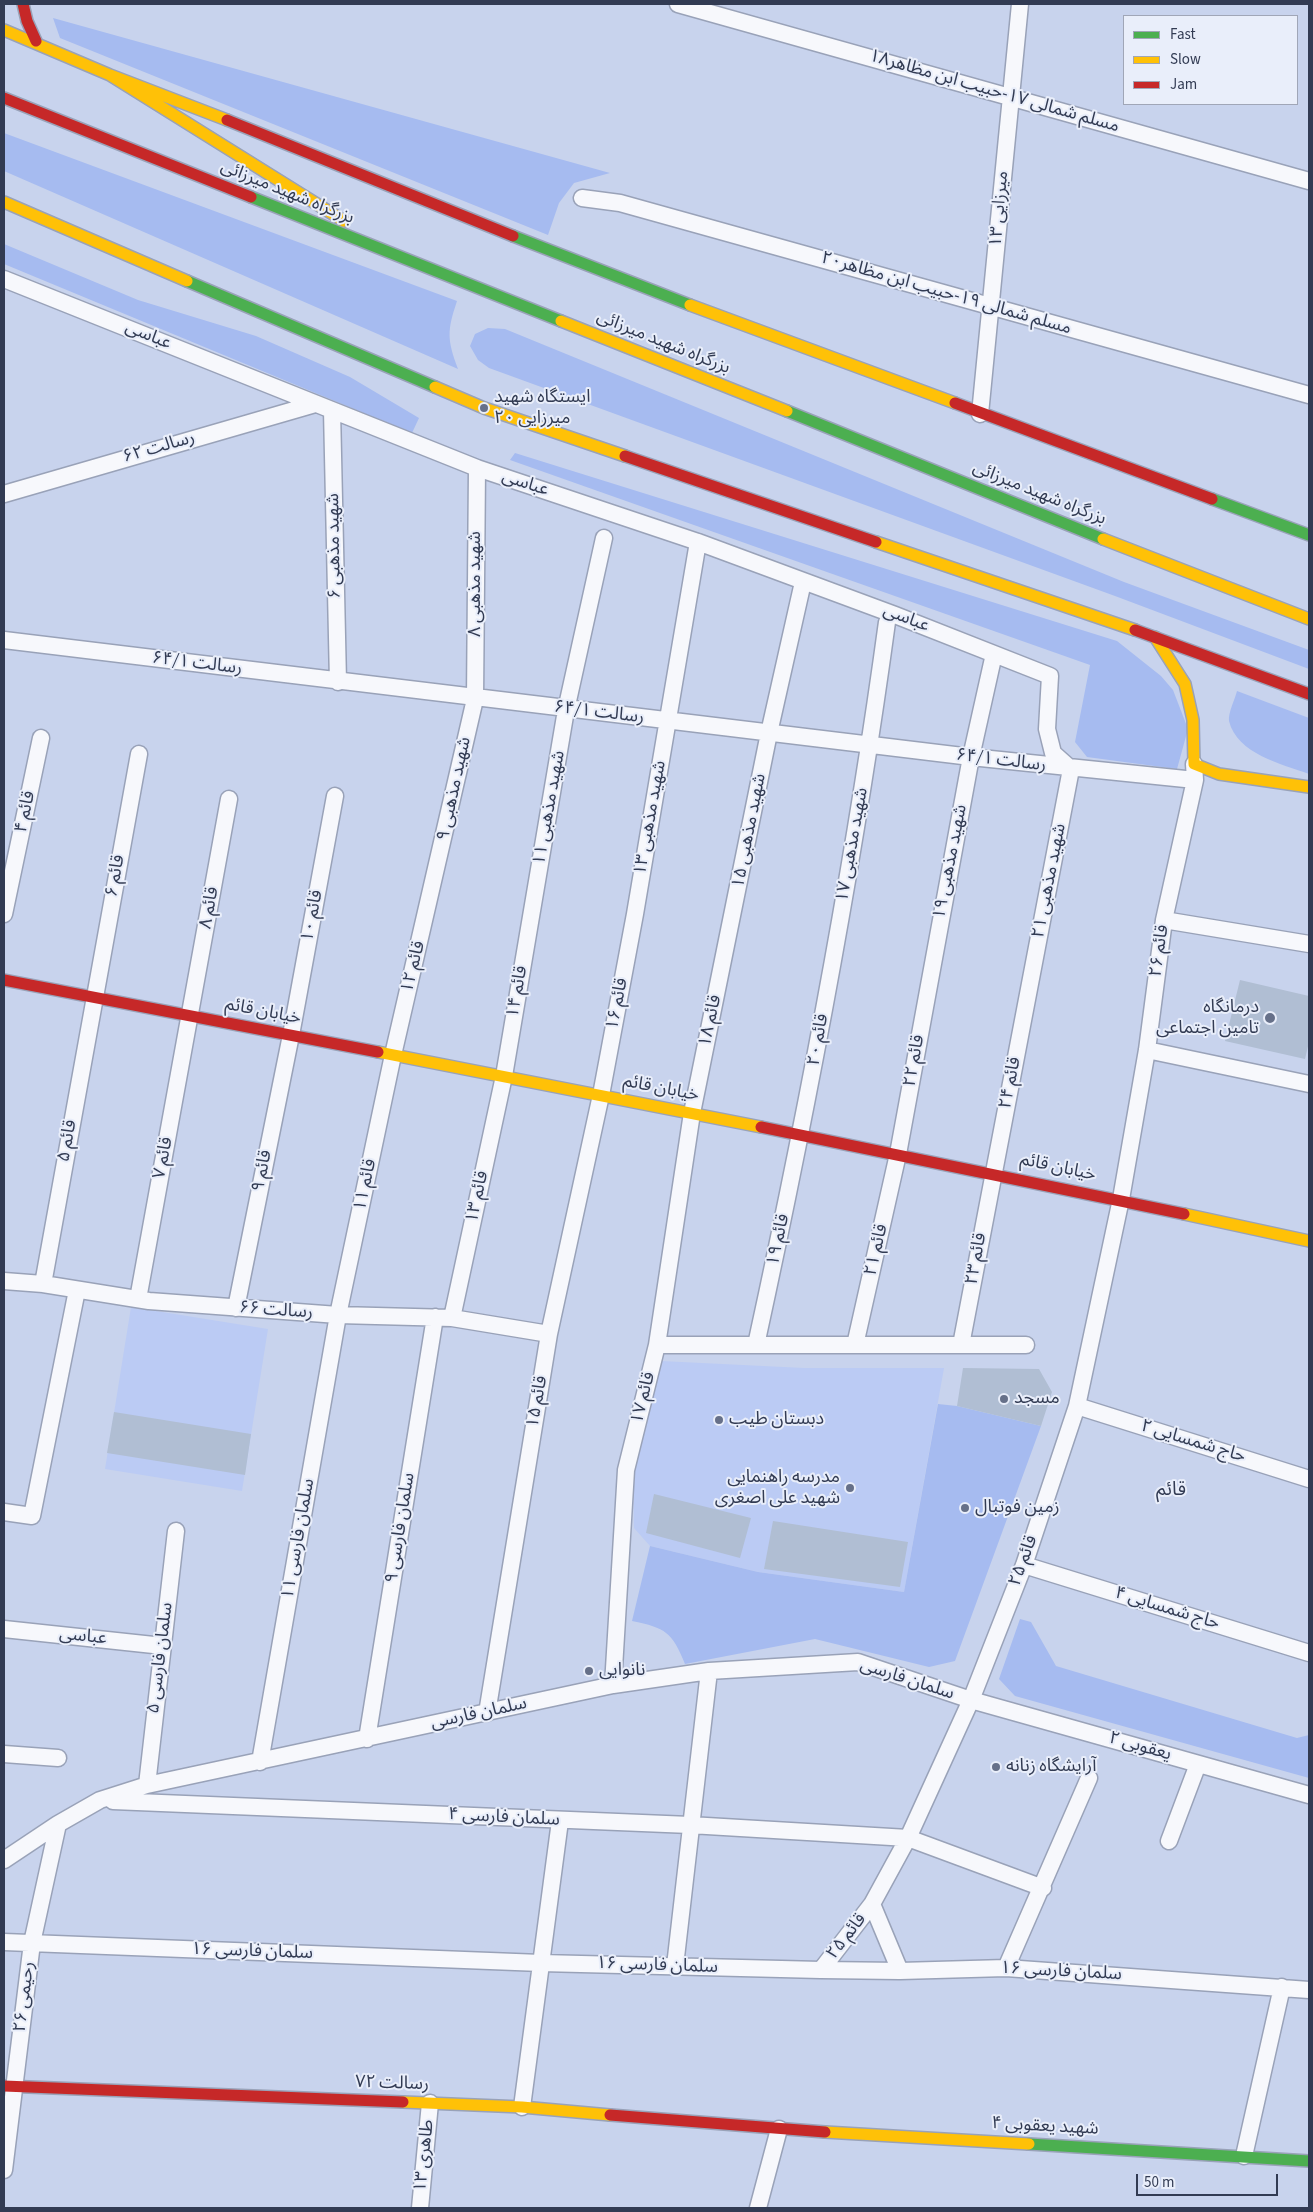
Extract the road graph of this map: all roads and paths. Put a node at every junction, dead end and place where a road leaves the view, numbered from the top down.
1 (23, 4) edge
2 (678, 4) edge
3 (1020, 4) edge
4 (4, 30) edge
5 (36, 42) junction
6 (110, 75) junction
7 (1011, 96) junction
8 (4, 98) edge
9 (1309, 181) edge
10 (582, 198) dead end
11 (4, 202) edge
12 (8, 213) edge
13 (38, 218) junction
14 (412, 263) junction
15 (4, 278) edge
16 (991, 307) junction
17 (1309, 395) edge
18 (316, 404) junction
19 (332, 410) junction
20 (980, 414) junction
21 (477, 468) junction
22 (4, 494) edge
23 (1309, 535) edge
24 (604, 538) dead end
25 (698, 542) junction
26 (803, 582) junction
27 (1309, 619) edge
28 (887, 622) dead end
29 (1155, 637) junction
30 (4, 640) edge
31 (994, 654) junction
32 (338, 682) junction
33 (1309, 694) edge
34 (475, 699) junction
35 (566, 710) junction
36 (668, 722) junction
37 (769, 733) junction
38 (42, 738) dead end
39 (870, 745) junction
40 (138, 754) dead end
41 (971, 757) junction
42 (1071, 769) junction
43 (1194, 772) junction
44 (1309, 787) edge
45 (335, 796) dead end
46 (229, 799) dead end
47 (435, 879) joint
48 (533, 907) joint
49 (4, 914) edge
50 (635, 914) joint
51 (1164, 920) junction
52 (730, 928) joint
53 (1309, 944) edge
54 (835, 945) joint
55 (932, 967) joint
56 (4, 980) edge
57 (1028, 992) joint
58 (94, 998) junction
59 (191, 1016) junction
60 (291, 1035) junction
61 (1147, 1050) junction
62 (393, 1055) junction
63 (504, 1076) junction
64 (1309, 1084) edge
65 (602, 1095) junction
66 (692, 1113) junction
67 (802, 1135) junction
68 (898, 1154) junction
69 (993, 1173) junction
70 (1121, 1199) junction
71 (1309, 1241) edge
72 (4, 1281) edge
73 (43, 1284) junction
74 (77, 1290) junction
75 (138, 1300) junction
76 (236, 1308) junction
77 (338, 1315) junction
78 (435, 1317) junction
79 (452, 1318) junction
80 (549, 1334) junction
81 (756, 1345) junction
82 (1026, 1345) dead end
83 (657, 1346) junction
84 (855, 1346) junction
85 (961, 1346) junction
86 (1077, 1406) junction
87 (1309, 1478) edge
88 (4, 1512) edge
89 (176, 1531) dead end
90 (1024, 1565) junction
91 (4, 1629) edge
92 (163, 1646) junction
93 (1309, 1653) edge
94 (709, 1671) junction
95 (613, 1685) junction
96 (971, 1700) junction
97 (487, 1712) junction
98 (366, 1739) junction
99 (4, 1754) edge
100 (58, 1758) dead end
101 (260, 1762) junction
102 (1198, 1764) junction
103 (1089, 1778) dead end
104 (147, 1785) junction
105 (1309, 1795) edge
106 (100, 1800) junction
107 (560, 1821) junction
108 (58, 1824) junction
109 (690, 1825) junction
110 (908, 1838) junction
111 (1169, 1841) dead end
112 (4, 1860) edge
113 (1043, 1888) junction
114 (872, 1904) junction
115 (4, 1942) edge
116 (32, 1943) junction
117 (541, 1962) junction
118 (674, 1966) junction
119 (1006, 1968) junction
120 (821, 1970) junction
121 (900, 1971) junction
122 (1308, 1986) edge
123 (1282, 1987) junction
124 (9, 2086) edge
125 (430, 2103) junction
126 (522, 2107) junction
127 (779, 2129) junction
128 (1244, 2156) junction
129 (1309, 2161) edge
130 (4, 2170) edge
131 (420, 2208) edge
132 (758, 2208) edge

1 - 5 main road
2 - 7 street, مسلم شمالی ۱۷-حبیب ابن مظاهر۱۸
3 - 7 street, میرزایی ۱۳
4 - 5 main road
5 - 6 main road
6 - 14 main road
6 - 20 main road
7 - 9 street, مسلم شمالی ۱۷-حبیب ابن مظاهر۱۸
7 - 16 street, میرزایی ۱۳
8 - 14 main road, بزرگراه شهید میرزائی
10 - 16 street, مسلم شمالی ۱۹-حبیب ابن مظاهر۲۰
11 - 13 main road
12 - 13 main road
13 - 29 main road
14 - 27 main road, بزرگراه شهید میرزائی
15 - 18 street, عباسی
16 - 17 street, مسلم شمالی ۱۹-حبیب ابن مظاهر۲۰
16 - 20 street, میرزایی ۱۳
18 - 19 street, عباسی
18 - 22 street, رسالت ۶۲
19 - 21 street, عباسی
19 - 32 street, شهید مذهبی ۶
20 - 23 main road
21 - 25 street, عباسی
21 - 34 street, شهید مذهبی ۸
24 - 35 street, شهید مذهبی ۱۱
25 - 26 street, عباسی
25 - 36 street, شهید مذهبی ۱۳
26 - 31 street, عباسی
26 - 37 street, شهید مذهبی ۱۵
28 - 39 street, شهید مذهبی ۱۷
29 - 33 main road
29 - 43 main road
30 - 32 street, رسالت ۶۴/۱
31 - 41 street, شهید مذهبی ۱۹
31 - 42 street, عباسی
32 - 34 street, رسالت ۶۴/۱
34 - 35 street, رسالت ۶۴/۱
34 - 47 street, شهید مذهبی ۹
35 - 36 street, رسالت ۶۴/۱
35 - 48 street, شهید مذهبی ۱۱
36 - 37 street, رسالت ۶۴/۱
36 - 50 street, شهید مذهبی ۱۳
37 - 39 street, رسالت ۶۴/۱
37 - 52 street, شهید مذهبی ۱۵
38 - 49 street, قائم ۴
39 - 41 street, رسالت ۶۴/۱
39 - 54 street, شهید مذهبی ۱۷
40 - 58 street, قائم ۶
41 - 42 street, رسالت ۶۴/۱
41 - 55 street, شهید مذهبی ۱۹
42 - 43 street, رسالت ۶۴/۱
42 - 57 street, شهید مذهبی ۲۱
43 - 44 main road
43 - 51 street, قائم ۲۶
45 - 60 street, قائم ۱۰
46 - 59 street, قائم ۸
47 - 62 street, قائم ۱۲
48 - 63 street, قائم ۱۴
50 - 65 street, قائم ۱۶
51 - 53 street
51 - 61 street, قائم ۲۶
52 - 66 street, قائم ۱۸
54 - 67 street, قائم ۲۰
55 - 68 street, قائم ۲۲
56 - 58 main road, خیابان قائم
57 - 69 street, قائم ۲۴
58 - 59 main road, خیابان قائم
58 - 73 street, قائم ۵
59 - 60 main road, خیابان قائم
59 - 75 street, قائم ۷
60 - 62 main road, خیابان قائم
60 - 76 street, قائم ۹
61 - 64 street
61 - 70 street, قائم ۲۶
62 - 63 main road, خیابان قائم
62 - 77 street, قائم ۱۱
63 - 65 main road, خیابان قائم
63 - 79 street, قائم ۱۳
65 - 66 main road, خیابان قائم
65 - 80 street, قائم ۱۵
66 - 67 main road, خیابان قائم
66 - 83 street, قائم ۱۷
67 - 68 main road, خیابان قائم
67 - 81 street, قائم ۱۹
68 - 69 main road, خیابان قائم
68 - 84 street, قائم ۲۱
69 - 70 main road, خیابان قائم
69 - 85 street, قائم ۲۳
70 - 71 main road, خیابان قائم
70 - 86 street, قائم ۲۵
72 - 73 street, رسالت ۶۶
73 - 74 street, رسالت ۶۶
74 - 75 street, رسالت ۶۶
74 - 88 street
75 - 76 street, رسالت ۶۶
76 - 77 street, رسالت ۶۶
77 - 78 street, رسالت ۶۶
77 - 101 street, سلمان فارسی ۱۱
78 - 79 street, رسالت ۶۶
78 - 98 street, سلمان فارسی ۹
79 - 80 street, رسالت ۶۶
80 - 97 street, قائم ۱۵
81 - 83 street
81 - 84 street
82 - 85 street
83 - 95 street, قائم ۱۷
84 - 85 street
86 - 87 street, حاج شمسایی ۲
86 - 90 street, قائم ۲۵
89 - 92 street, سلمان فارسی ۵
90 - 93 street, حاج شمسایی ۴
90 - 96 street, قائم ۲۵
91 - 92 street, عباسی
92 - 104 street, سلمان فارسی ۵
94 - 95 street, سلمان فارسی
94 - 96 street, سلمان فارسی
94 - 109 street
95 - 97 street, سلمان فارسی
96 - 102 street, یعقوبی ۲
96 - 110 street, قائم ۲۵
97 - 98 street, سلمان فارسی
98 - 101 street, سلمان فارسی
99 - 100 street
101 - 104 street, سلمان فارسی
102 - 105 street, یعقوبی ۲
102 - 111 street
103 - 113 street
104 - 106 street, سلمان فارسی
106 - 107 street, سلمان فارسی ۴
106 - 108 street, سلمان فارسی
107 - 109 street, سلمان فارسی ۴
107 - 117 street
108 - 112 street, سلمان فارسی
108 - 116 street, رحیمی ۲۶
109 - 110 street, سلمان فارسی ۴
109 - 118 street
110 - 113 street, سلمان فارسی ۴
110 - 114 street, قائم ۲۵
113 - 119 street
114 - 120 street, قائم ۲۵
114 - 121 street, قائم ۲۵
115 - 116 street, سلمان فارسی ۱۶
116 - 117 street, سلمان فارسی ۱۶
116 - 124 street, رحیمی ۲۶
117 - 118 street, سلمان فارسی ۱۶
117 - 126 street
118 - 120 street, سلمان فارسی ۱۶
119 - 121 street, سلمان فارسی ۱۶
119 - 123 street, سلمان فارسی ۱۶
120 - 121 street, سلمان فارسی ۱۶
122 - 123 street, سلمان فارسی ۱۶
123 - 128 street
124 - 125 main road, رسالت ۷۲
124 - 130 street, رحیمی ۲۶
125 - 126 main road, رسالت ۷۲
125 - 131 street, طاهری ۱۳
126 - 127 main road, رسالت ۷۲
127 - 128 main road, شهید یعقوبی ۴
127 - 132 street
128 - 129 main road, شهید یعقوبی ۴

